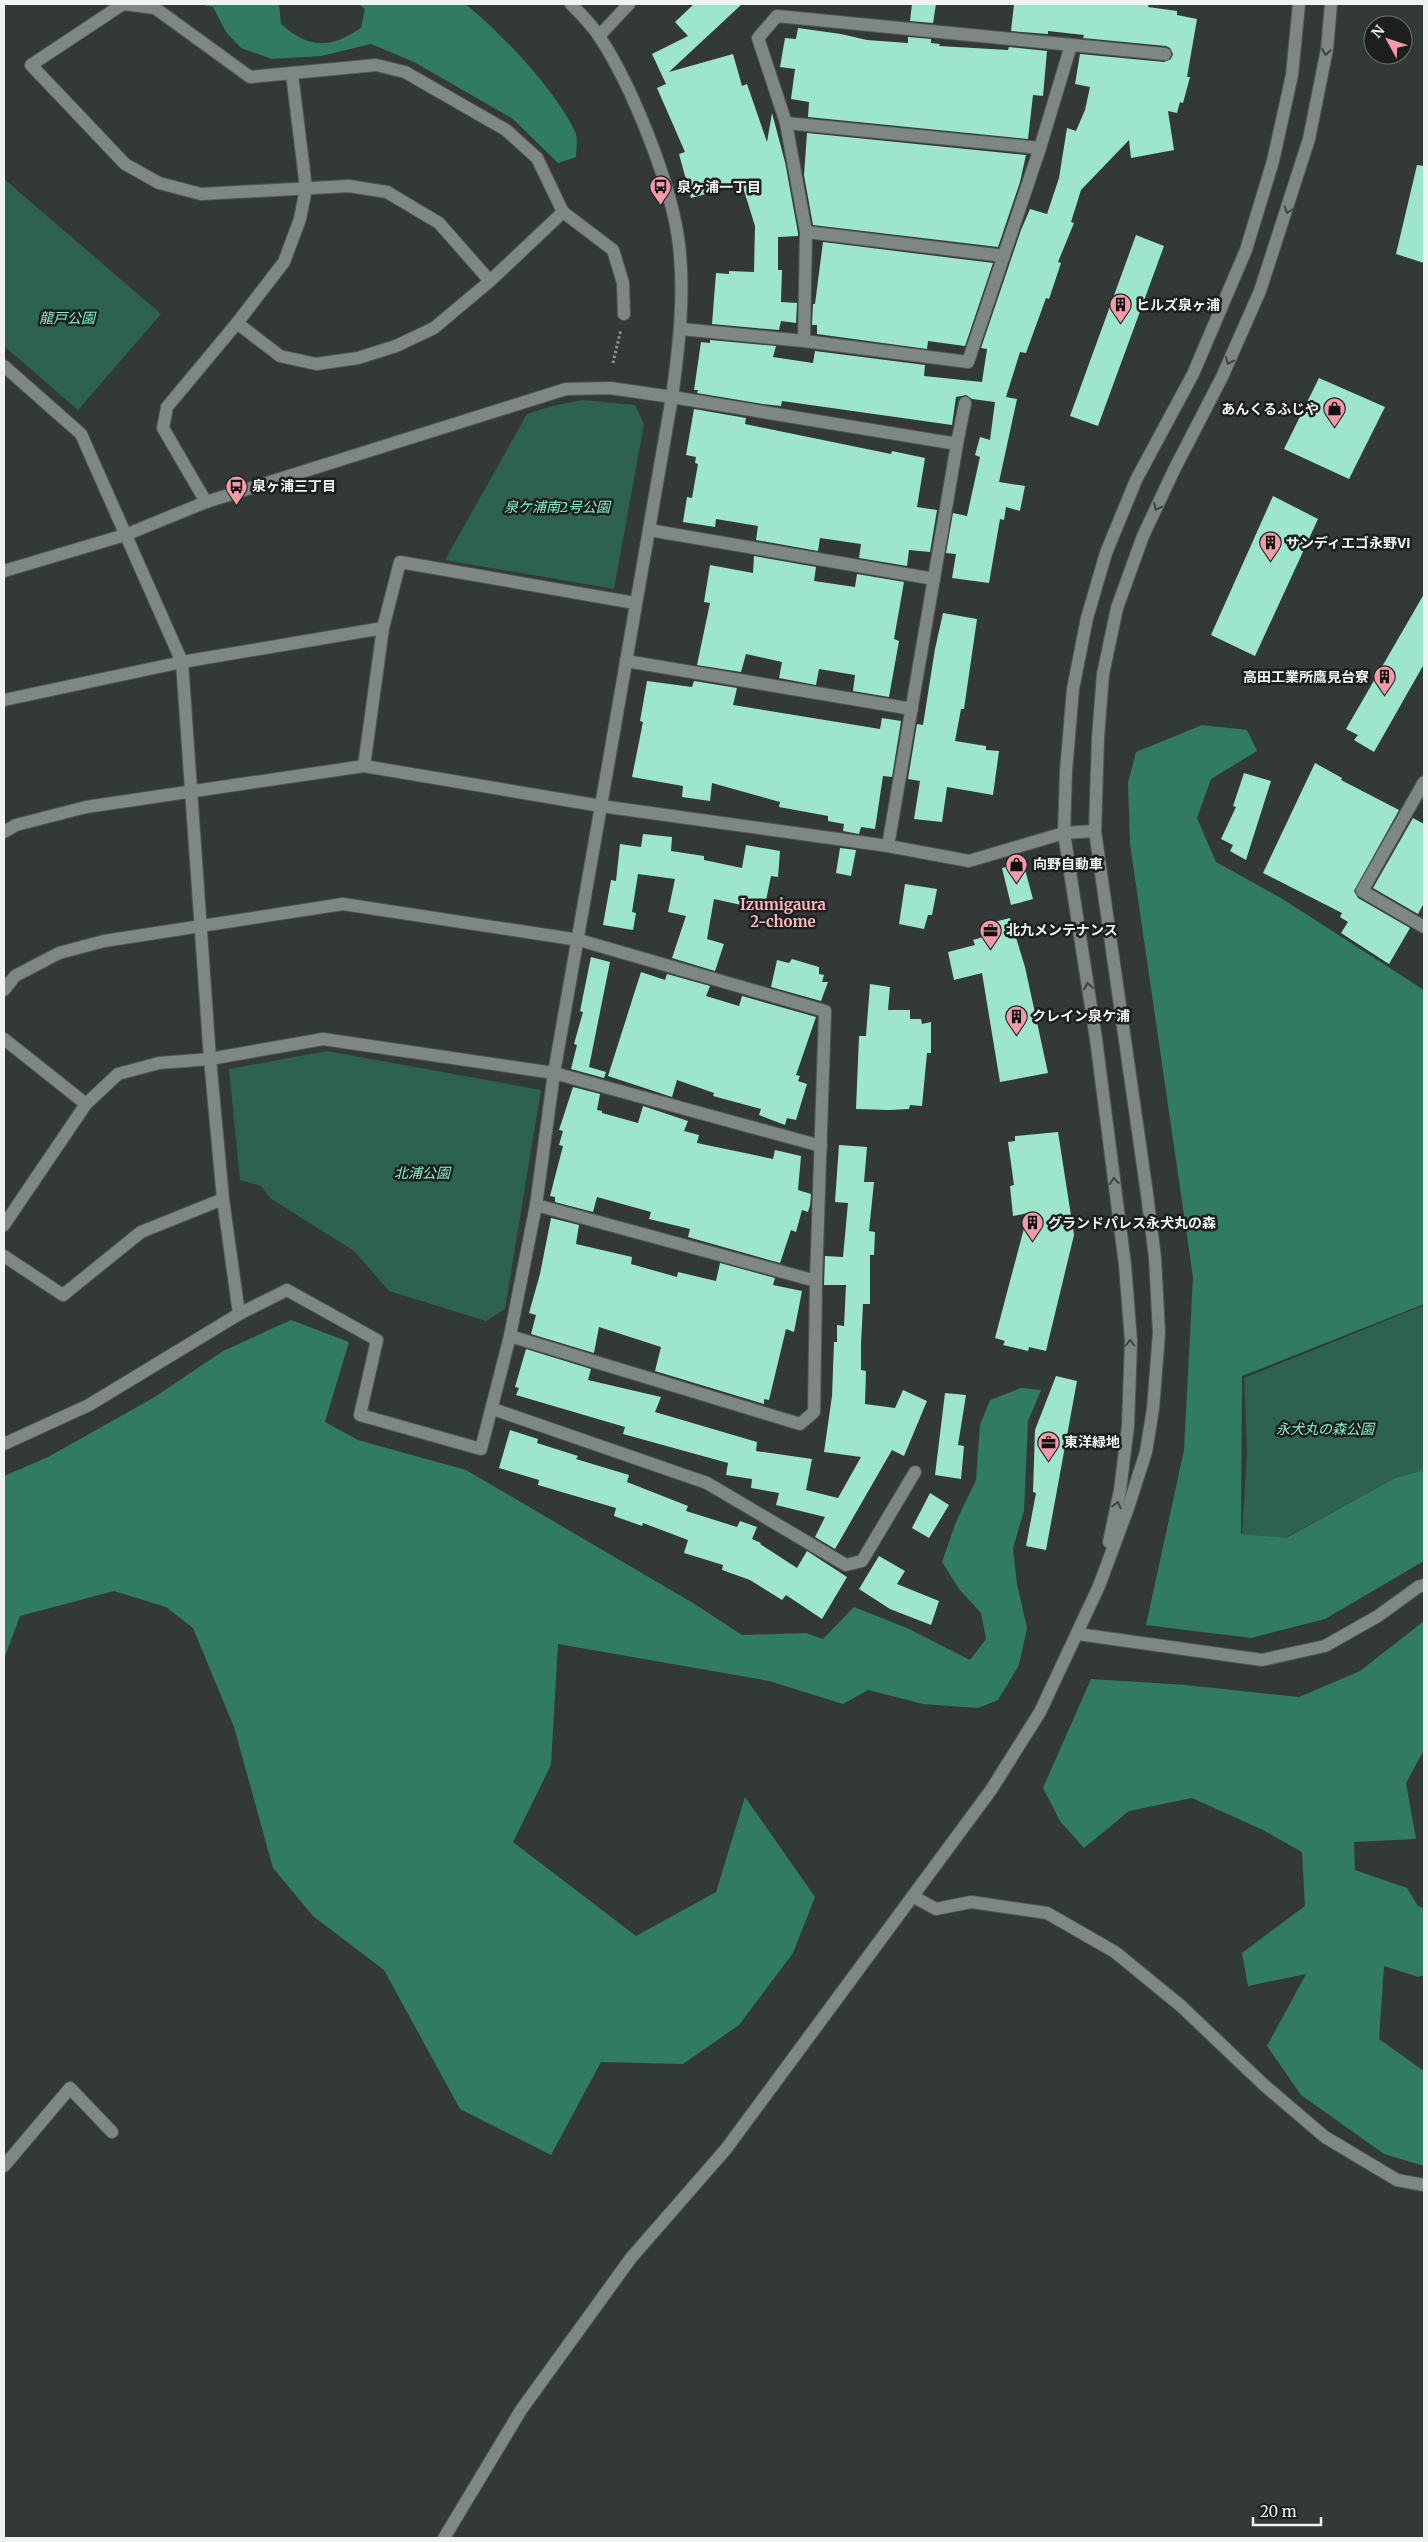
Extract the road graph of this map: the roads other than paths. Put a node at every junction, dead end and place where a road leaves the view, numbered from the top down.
1 (572, 4) edge
2 (629, 4) edge
3 (1300, 4) edge
4 (1331, 4) edge
5 (598, 36) junction
6 (1071, 45) junction
7 (1165, 54) dead end
8 (292, 74) junction
9 (786, 123) junction
10 (1040, 148) junction
11 (306, 188) junction
12 (563, 212) junction
13 (806, 232) junction
14 (1004, 256) junction
15 (490, 281) junction
16 (624, 314) road end
17 (237, 323) junction
18 (681, 329) junction
19 (804, 341) junction
20 (4, 366) edge
21 (672, 397) junction
22 (965, 403) dead end
23 (957, 444) junction
24 (206, 502) junction
25 (649, 530) junction
26 (125, 535) junction
27 (4, 571) edge
28 (934, 579) junction
29 (635, 603) junction
30 (383, 628) junction
31 (626, 661) junction
32 (182, 662) junction
33 (4, 700) edge
34 (912, 709) junction
35 (364, 766) junction
36 (1424, 782) edge
37 (191, 792) junction
38 (601, 806) junction
39 (1095, 831) junction
40 (4, 832) edge
41 (1064, 833) junction
42 (888, 846) junction
43 (202, 927) junction
44 (1424, 927) edge
45 (579, 940) junction
46 (4, 990) edge
47 (4, 1039) edge
48 (210, 1059) junction
49 (554, 1073) junction
50 (86, 1104) junction
51 (821, 1146) junction
52 (223, 1199) junction
53 (536, 1206) junction
54 (4, 1224) edge
55 (4, 1256) edge
56 (816, 1281) junction
57 (239, 1314) junction
58 (510, 1336) junction
59 (493, 1409) junction
60 (4, 1444) edge
61 (915, 1472) dead end
62 (1099, 1586) junction
63 (1424, 1586) edge
64 (1078, 1634) junction
65 (914, 1897) junction
66 (112, 2132) dead end
67 (4, 2166) edge
68 (1424, 2185) edge
69 (444, 2538) edge

1 - 5 street
2 - 5 street
3 - 41 street
4 -> 39 street
5 - 18 street
6 - 7 street
6 - 9 street
6 - 10 street
8 - 11 street
8 - 11 street
8 - 12 street
9 - 10 street
9 - 13 street
10 - 14 street
11 - 15 street
11 - 17 street
12 - 15 street
12 - 16 street
13 - 14 street
13 - 19 street
14 - 19 street
15 - 17 street
17 - 24 street
18 - 19 street
18 - 21 street
20 - 26 street
21 - 23 street
21 - 24 street
21 - 25 street
22 - 23 street
23 - 28 street
24 - 26 street
25 - 28 street
25 - 29 street
26 - 27 street
26 - 32 street
28 - 34 street
29 - 30 street
29 - 31 street
30 - 32 street
30 - 35 street
31 - 34 street
31 - 38 street
32 - 33 street
32 - 37 street
34 - 42 street
35 - 37 street
35 - 38 street
36 - 44 street
37 - 40 street
37 - 43 street
38 - 42 street
38 - 45 street
39 - 41 street
39 - 62 street
41 - 42 street
62 -> 41 street
43 - 45 street
43 - 46 street
43 - 48 street
45 - 49 street
45 - 51 street
47 - 50 street
48 - 49 street
48 - 50 street
48 - 52 street
49 - 51 street
49 - 53 street
50 - 54 street
51 - 56 street
52 - 55 street
52 - 57 street
53 - 56 street
53 - 58 street
56 - 58 street
57 - 59 street
57 - 60 street
58 - 59 street
59 - 61 street
62 - 64 street
63 - 64 street
64 - 65 street
65 - 68 street
65 - 69 street
66 - 67 street

